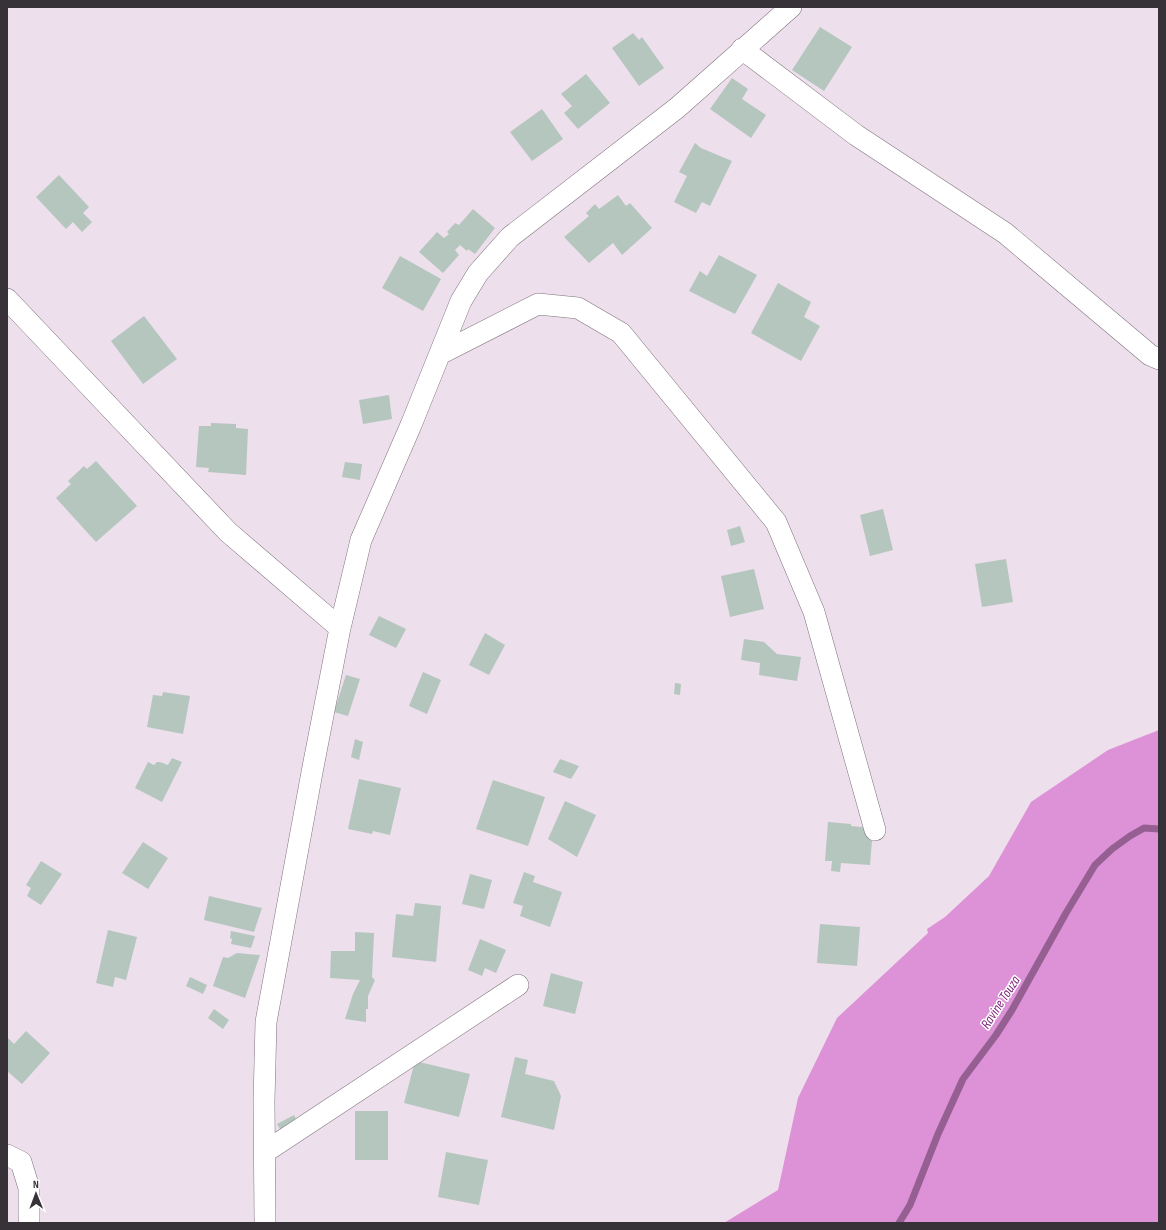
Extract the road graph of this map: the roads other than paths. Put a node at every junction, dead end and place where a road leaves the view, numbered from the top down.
1 (791, 7) edge
2 (742, 49) junction
3 (7, 300) edge
4 (440, 354) junction
5 (1159, 359) edge
6 (340, 628) junction
7 (875, 830) dead end
8 (518, 985) dead end
9 (265, 1152) junction
10 (7, 1155) edge
11 (29, 1223) edge
12 (265, 1223) edge

1 - 2 street
2 - 4 street
2 - 5 street
3 - 6 street
4 - 6 street
4 - 7 street
6 - 9 street
8 - 9 street
9 - 12 street
10 - 11 street

